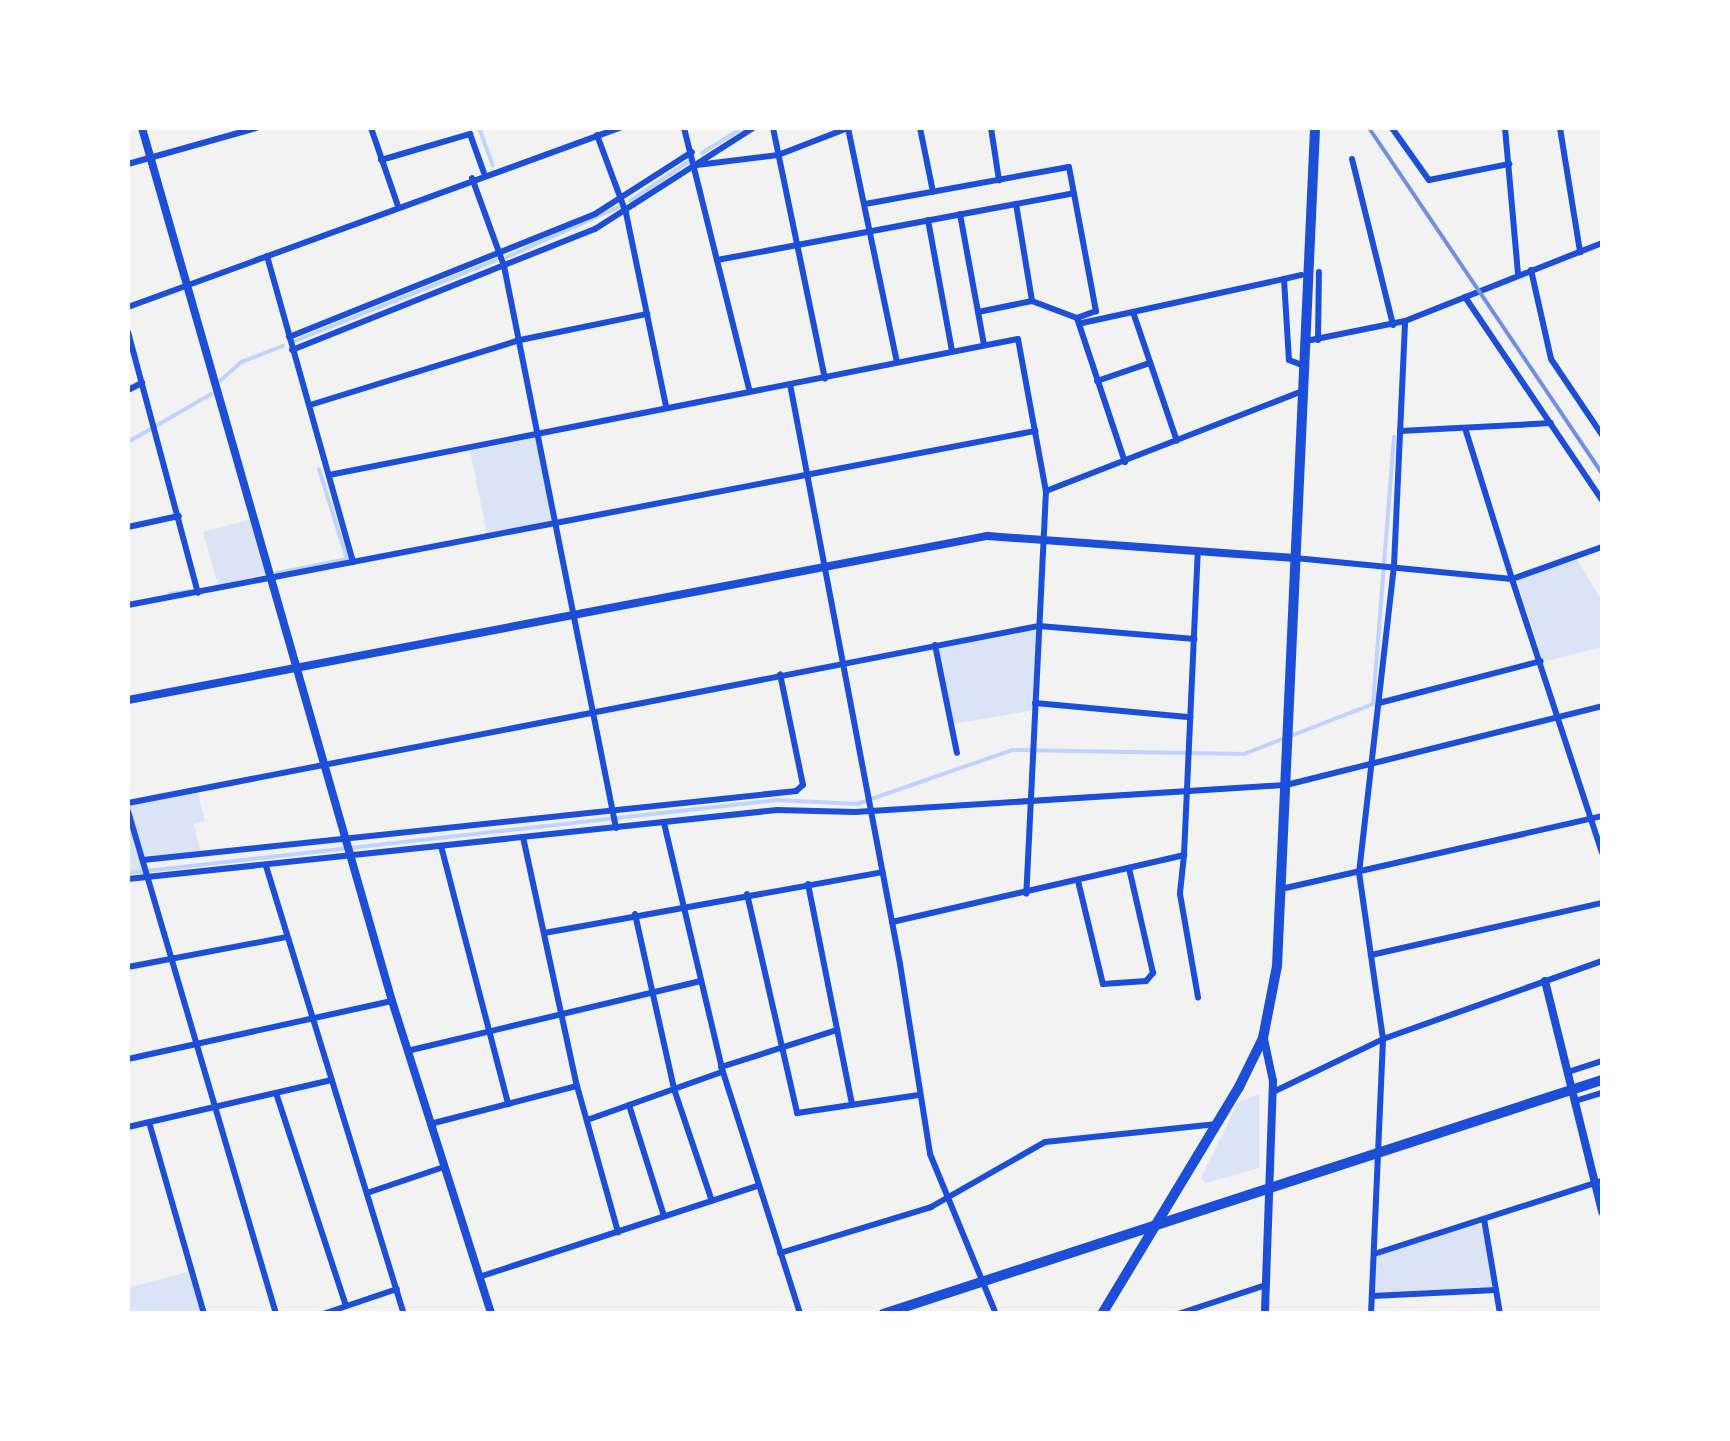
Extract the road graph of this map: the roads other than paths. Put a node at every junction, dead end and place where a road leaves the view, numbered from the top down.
1 (142, 128) edge
2 (256, 128) edge
3 (371, 128) edge
4 (619, 128) edge
5 (684, 128) edge
6 (752, 128) edge
7 (773, 128) edge
8 (848, 128) edge
9 (920, 128) edge
10 (991, 128) edge
11 (1314, 128) edge
12 (1392, 128) edge
13 (1504, 128) edge
14 (1560, 128) edge
15 (597, 135) junction
16 (692, 152) junction
17 (778, 154) junction
18 (150, 158) junction
19 (1352, 159) dead end
20 (381, 160) junction
21 (128, 164) edge
22 (1509, 164) junction
23 (696, 165) junction
24 (484, 174) junction
25 (472, 178) junction
26 (999, 180) junction
27 (933, 192) junction
28 (1074, 194) junction
29 (621, 198) junction
30 (864, 204) junction
31 (1016, 204) junction
32 (398, 206) junction
33 (626, 213) junction
34 (960, 214) junction
35 (928, 220) junction
36 (870, 230) junction
37 (1602, 243) edge
38 (797, 244) junction
39 (499, 252) junction
40 (1580, 252) junction
41 (267, 256) junction
42 (717, 260) junction
43 (504, 266) junction
44 (1531, 270) junction
45 (1319, 272) dead end
46 (1518, 274) junction
47 (1302, 276) dead end
48 (1284, 278) junction
49 (186, 285) junction
50 (1465, 298) junction
51 (1032, 302) junction
52 (128, 307) edge
53 (978, 312) junction
54 (1133, 312) junction
55 (647, 314) junction
56 (1079, 321) junction
57 (1405, 321) junction
58 (1393, 325) junction
59 (128, 332) edge
60 (289, 337) junction
61 (520, 340) junction
62 (1312, 340) junction
63 (984, 345) junction
64 (292, 350) junction
65 (952, 351) junction
66 (897, 362) junction
67 (1150, 363) junction
68 (1304, 366) junction
69 (825, 379) junction
70 (1097, 382) junction
71 (142, 383) junction
72 (790, 384) junction
73 (749, 388) junction
74 (128, 390) edge
75 (1303, 390) junction
76 (310, 405) junction
77 (666, 406) junction
78 (1551, 422) junction
79 (1464, 428) junction
80 (1400, 431) junction
81 (538, 432) junction
82 (1035, 432) junction
83 (1602, 435) edge
84 (1177, 441) junction
85 (1124, 462) junction
86 (329, 475) junction
87 (804, 478) junction
88 (1046, 491) junction
89 (1602, 500) edge
90 (179, 516) junction
91 (556, 522) junction
92 (128, 527) edge
93 (1042, 538) junction
94 (1602, 547) edge
95 (1198, 551) junction
96 (1295, 558) junction
97 (353, 562) junction
98 (823, 565) junction
99 (1394, 566) junction
100 (1512, 579) junction
101 (271, 580) junction
102 (198, 593) junction
103 (128, 605) edge
104 (574, 613) junction
105 (1039, 626) junction
106 (1194, 639) junction
107 (935, 645) junction
108 (1541, 661) junction
109 (842, 662) junction
110 (297, 668) junction
111 (780, 674) junction
112 (128, 700) edge
113 (1035, 703) junction
114 (1378, 704) junction
115 (1602, 706) edge
116 (593, 711) junction
117 (1190, 717) junction
118 (1559, 717) junction
119 (957, 753) dead end
120 (324, 764) junction
121 (1371, 766) junction
122 (1286, 785) junction
123 (1186, 794) junction
124 (1030, 802) junction
125 (128, 803) edge
126 (612, 808) junction
127 (128, 811) edge
128 (871, 811) junction
129 (1602, 816) edge
130 (1592, 818) junction
131 (664, 823) junction
132 (616, 828) junction
133 (523, 837) junction
134 (346, 838) junction
135 (441, 846) junction
136 (1602, 853) edge
137 (1184, 855) junction
138 (351, 856) junction
139 (143, 860) junction
140 (266, 865) junction
141 (1130, 868) junction
142 (882, 872) junction
143 (1359, 873) junction
144 (149, 877) junction
145 (128, 879) edge
146 (1078, 881) junction
147 (808, 884) junction
148 (1281, 888) junction
149 (747, 894) junction
150 (1026, 894) junction
151 (1602, 903) edge
152 (683, 905) junction
153 (635, 914) junction
154 (892, 922) junction
155 (544, 933) junction
156 (288, 937) junction
157 (1371, 955) junction
158 (172, 958) junction
159 (1602, 961) edge
160 (128, 967) edge
161 (701, 981) junction
162 (1546, 981) junction
163 (652, 991) junction
164 (1198, 997) dead end
165 (392, 1001) junction
166 (562, 1012) junction
167 (313, 1019) junction
168 (488, 1030) junction
169 (838, 1030) junction
170 (1263, 1038) junction
171 (1383, 1039) junction
172 (781, 1043) junction
173 (192, 1044) junction
174 (407, 1050) junction
175 (128, 1060) edge
176 (1602, 1061) edge
177 (722, 1069) junction
178 (1568, 1072) junction
179 (1602, 1078) edge
180 (332, 1080) junction
181 (577, 1086) junction
182 (1572, 1088) junction
183 (674, 1089) junction
184 (276, 1092) junction
185 (1273, 1092) junction
186 (1602, 1093) edge
187 (920, 1095) junction
188 (1576, 1101) junction
189 (508, 1104) junction
190 (629, 1105) junction
191 (852, 1105) junction
192 (214, 1106) junction
193 (587, 1120) junction
194 (150, 1122) junction
195 (430, 1124) junction
196 (1218, 1124) junction
197 (128, 1127) edge
198 (1379, 1149) junction
199 (444, 1166) junction
200 (1599, 1182) edge
201 (757, 1186) junction
202 (1270, 1186) junction
203 (367, 1193) junction
204 (946, 1199) junction
205 (712, 1201) junction
206 (1602, 1212) edge
207 (664, 1216) junction
208 (1484, 1219) junction
209 (1156, 1224) junction
210 (618, 1232) junction
211 (780, 1253) junction
212 (1374, 1254) junction
213 (480, 1277) junction
214 (982, 1281) junction
215 (1266, 1285) junction
216 (397, 1290) junction
217 (1496, 1290) junction
218 (1372, 1296) junction
219 (346, 1306) junction
220 (204, 1314) edge
221 (276, 1314) edge
222 (323, 1314) edge
223 (404, 1314) edge
224 (491, 1314) edge
225 (800, 1314) edge
226 (883, 1314) edge
227 (996, 1314) edge
228 (1102, 1314) edge
229 (1178, 1314) edge
230 (1265, 1314) edge
231 (1371, 1314) edge
232 (1500, 1314) edge

1 - 18 street
2 - 18 street
3 - 20 street
4 - 15 street
5 - 16 street
6 - 23 street
7 - 17 street
8 - 17 street
8 - 30 street
9 - 27 street
10 - 26 street
11 - 62 main road
12 - 22 street
13 - 22 street
14 - 40 street
15 - 24 street
15 - 29 street
16 - 23 street
16 - 29 street
17 - 23 street
17 - 38 street
18 - 21 street
18 - 49 street
19 - 58 street
20 - 24 street
20 - 32 street
22 - 46 street
23 - 33 street
23 - 42 street
24 - 25 street
25 - 32 street
25 - 39 street
26 - 27 street
26 - 28 street
27 - 30 street
28 - 31 street
28 - 56 street
29 - 33 street
29 - 39 street
30 - 36 street
31 - 34 street
31 - 51 street
32 - 41 street
33 - 43 street
33 - 55 street
34 - 35 street
34 - 53 street
35 - 36 street
35 - 65 street
36 - 38 street
36 - 66 street
37 - 40 street
38 - 42 street
38 - 69 street
39 - 43 street
39 - 60 street
40 - 44 street
41 - 49 street
41 - 60 street
42 - 73 street
43 - 61 street
43 - 64 street
44 - 46 street
44 - 83 street
45 - 62 street
46 - 50 street
47 - 48 street
48 - 54 street
48 - 68 street
49 - 52 street
49 - 101 street
50 - 57 street
50 - 78 street
51 - 53 street
51 - 56 street
53 - 63 street
54 - 56 street
54 - 67 street
55 - 61 street
55 - 77 street
56 - 70 street
57 - 58 street
57 - 80 street
58 - 62 street
59 - 71 street
60 - 64 street
61 - 76 street
61 - 81 street
62 - 68 main road
63 - 65 street
63 - 82 street
64 - 76 street
65 - 66 street
66 - 69 street
67 - 70 street
67 - 84 street
68 - 75 main road
69 - 72 street
70 - 85 street
71 - 74 street
71 - 90 street
72 - 73 street
72 - 87 street
73 - 77 street
75 - 84 street
75 - 96 main road
76 - 86 street
77 - 81 street
78 - 79 street
78 - 89 street
79 - 80 street
79 - 100 street
80 - 99 street
81 - 86 street
81 - 91 street
82 - 87 street
82 - 88 street
84 - 85 street
85 - 88 street
86 - 97 street
87 - 91 street
87 - 98 street
88 - 93 street
90 - 92 street
90 - 102 street
91 - 97 street
91 - 104 street
93 - 95 street
93 - 98 street
93 - 105 street
94 - 100 street
95 - 96 street
95 - 106 street
96 - 99 street
96 - 122 main road
97 - 101 street
98 - 104 street
98 - 109 street
99 - 100 street
99 - 114 street
100 - 108 street
101 - 102 street
101 - 110 street
102 - 103 street
104 - 110 street
104 - 116 street
105 - 106 street
105 - 107 street
105 - 113 street
106 - 117 street
107 - 109 street
107 - 119 street
108 - 114 street
108 - 118 street
109 - 111 street
109 - 128 street
110 - 112 street
110 - 120 street
111 - 116 street
111 - 126 street
113 - 117 street
113 - 124 street
114 - 121 street
115 - 118 street
116 - 120 street
116 - 126 street
117 - 123 street
118 - 121 street
118 - 130 street
120 - 125 street
120 - 134 street
121 - 122 street
121 - 143 street
122 - 123 street
122 - 148 main road
123 - 124 street
123 - 137 street
124 - 128 street
124 - 150 street
126 - 132 street
126 - 134 street
127 - 139 street
128 - 131 street
128 - 142 street
129 - 130 street
130 - 136 street
130 - 143 street
131 - 132 street
131 - 152 street
132 - 133 street
133 - 135 street
133 - 155 street
134 - 138 street
134 - 139 street
135 - 138 street
135 - 168 street
137 - 141 street
137 - 164 street
138 - 140 street
138 - 165 street
139 - 144 street
140 - 144 street
140 - 156 street
141 - 146 street
141 - 146 street
142 - 147 street
142 - 154 street
143 - 148 street
143 - 157 street
144 - 145 street
144 - 158 street
146 - 150 street
147 - 149 street
147 - 169 street
148 - 170 main road
149 - 152 street
149 - 172 street
150 - 154 street
151 - 157 street
152 - 153 street
152 - 161 street
153 - 155 street
153 - 163 street
154 - 187 street
155 - 166 street
156 - 158 street
156 - 167 street
157 - 171 street
158 - 160 street
158 - 173 street
159 - 162 street
161 - 163 street
161 - 177 street
162 - 171 street
162 - 178 street
163 - 166 street
163 - 183 street
165 - 167 street
165 - 174 street
166 - 168 street
166 - 181 street
167 - 173 street
167 - 180 street
168 - 174 street
168 - 189 street
169 - 172 street
169 - 191 street
170 - 185 street
170 - 196 main road
171 - 185 street
171 - 198 street
172 - 177 street
172 - 191 street
173 - 175 street
173 - 192 street
174 - 195 street
176 - 178 street
177 - 183 street
177 - 201 street
178 - 182 street
179 - 182 main road
180 - 184 street
180 - 203 street
181 - 189 street
181 - 193 street
182 - 188 street
182 - 198 main road
183 - 190 street
183 - 205 street
184 - 192 street
184 - 219 street
185 - 202 street
186 - 188 street
187 - 191 street
187 - 204 street
188 - 200 street
189 - 195 street
190 - 193 street
190 - 207 street
192 - 194 street
192 - 221 street
193 - 210 street
194 - 197 street
194 - 220 street
195 - 199 street
196 - 204 street
196 - 209 main road
198 - 202 main road
198 - 212 street
199 - 203 street
199 - 213 street
200 - 206 street
200 - 208 street
201 - 205 street
201 - 211 street
202 - 209 main road
202 - 215 street
203 - 216 street
204 - 211 street
204 - 214 street
205 - 207 street
207 - 210 street
208 - 212 street
208 - 217 street
209 - 214 main road
209 - 228 main road
210 - 213 street
211 - 225 street
212 - 218 street
213 - 224 street
214 - 226 main road
214 - 227 street
215 - 229 street
215 - 230 street
216 - 219 street
216 - 223 street
217 - 218 street
217 - 232 street
218 - 231 street
219 - 222 street

